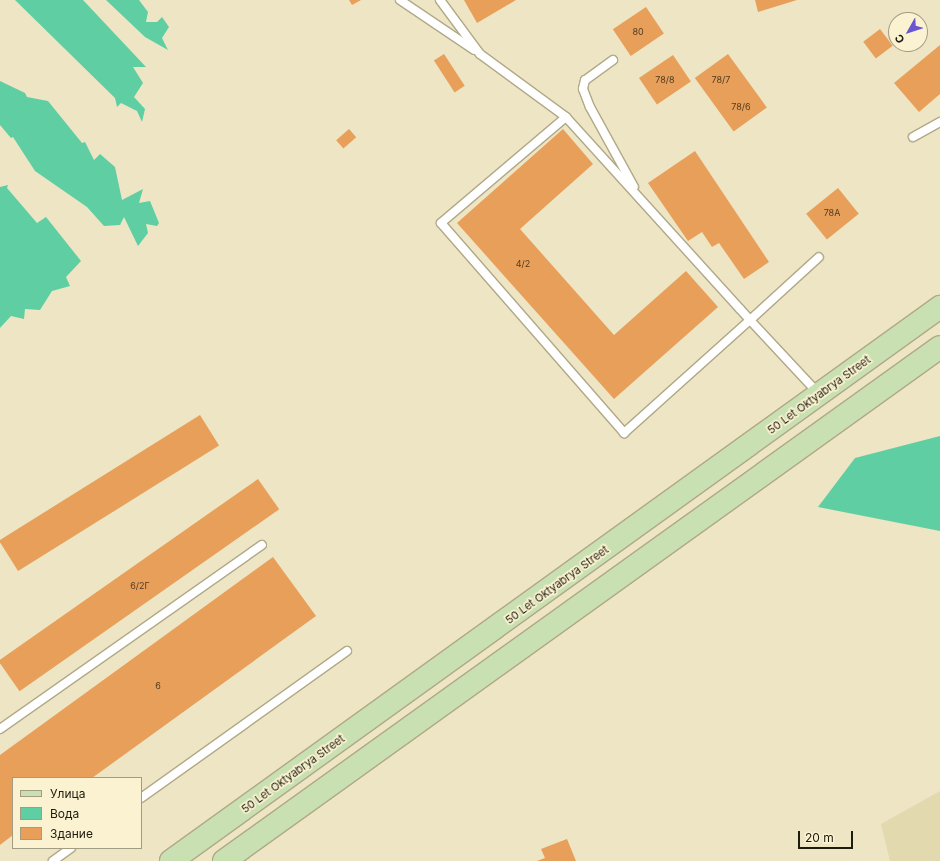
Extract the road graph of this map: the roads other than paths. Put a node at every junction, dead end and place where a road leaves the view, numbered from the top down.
1 (400, 0) edge
2 (440, 0) edge
3 (480, 54) junction
4 (613, 60) dead end
5 (566, 116) junction
6 (940, 122) edge
7 (913, 137) dead end
8 (641, 200) junction
9 (819, 257) dead end
10 (940, 307) edge
11 (750, 320) junction
12 (940, 347) edge
13 (820, 395) junction
14 (262, 546) dead end
15 (347, 651) dead end
16 (0, 729) edge
17 (142, 797) edge
18 (70, 849) edge
19 (53, 861) edge
20 (171, 861) edge
21 (224, 861) edge

1 - 3 lane
2 - 3 lane
3 - 5 lane
4 - 8 lane
5 - 8 lane
5 - 11 lane
6 - 7 lane
8 - 11 lane
9 - 11 lane
10 - 13 main road, 50 Let Oktyabrya Street
11 - 13 lane
12 - 21 main road
13 - 20 main road, 50 Let Oktyabrya Street
14 - 16 lane
15 - 17 lane
18 - 19 lane

